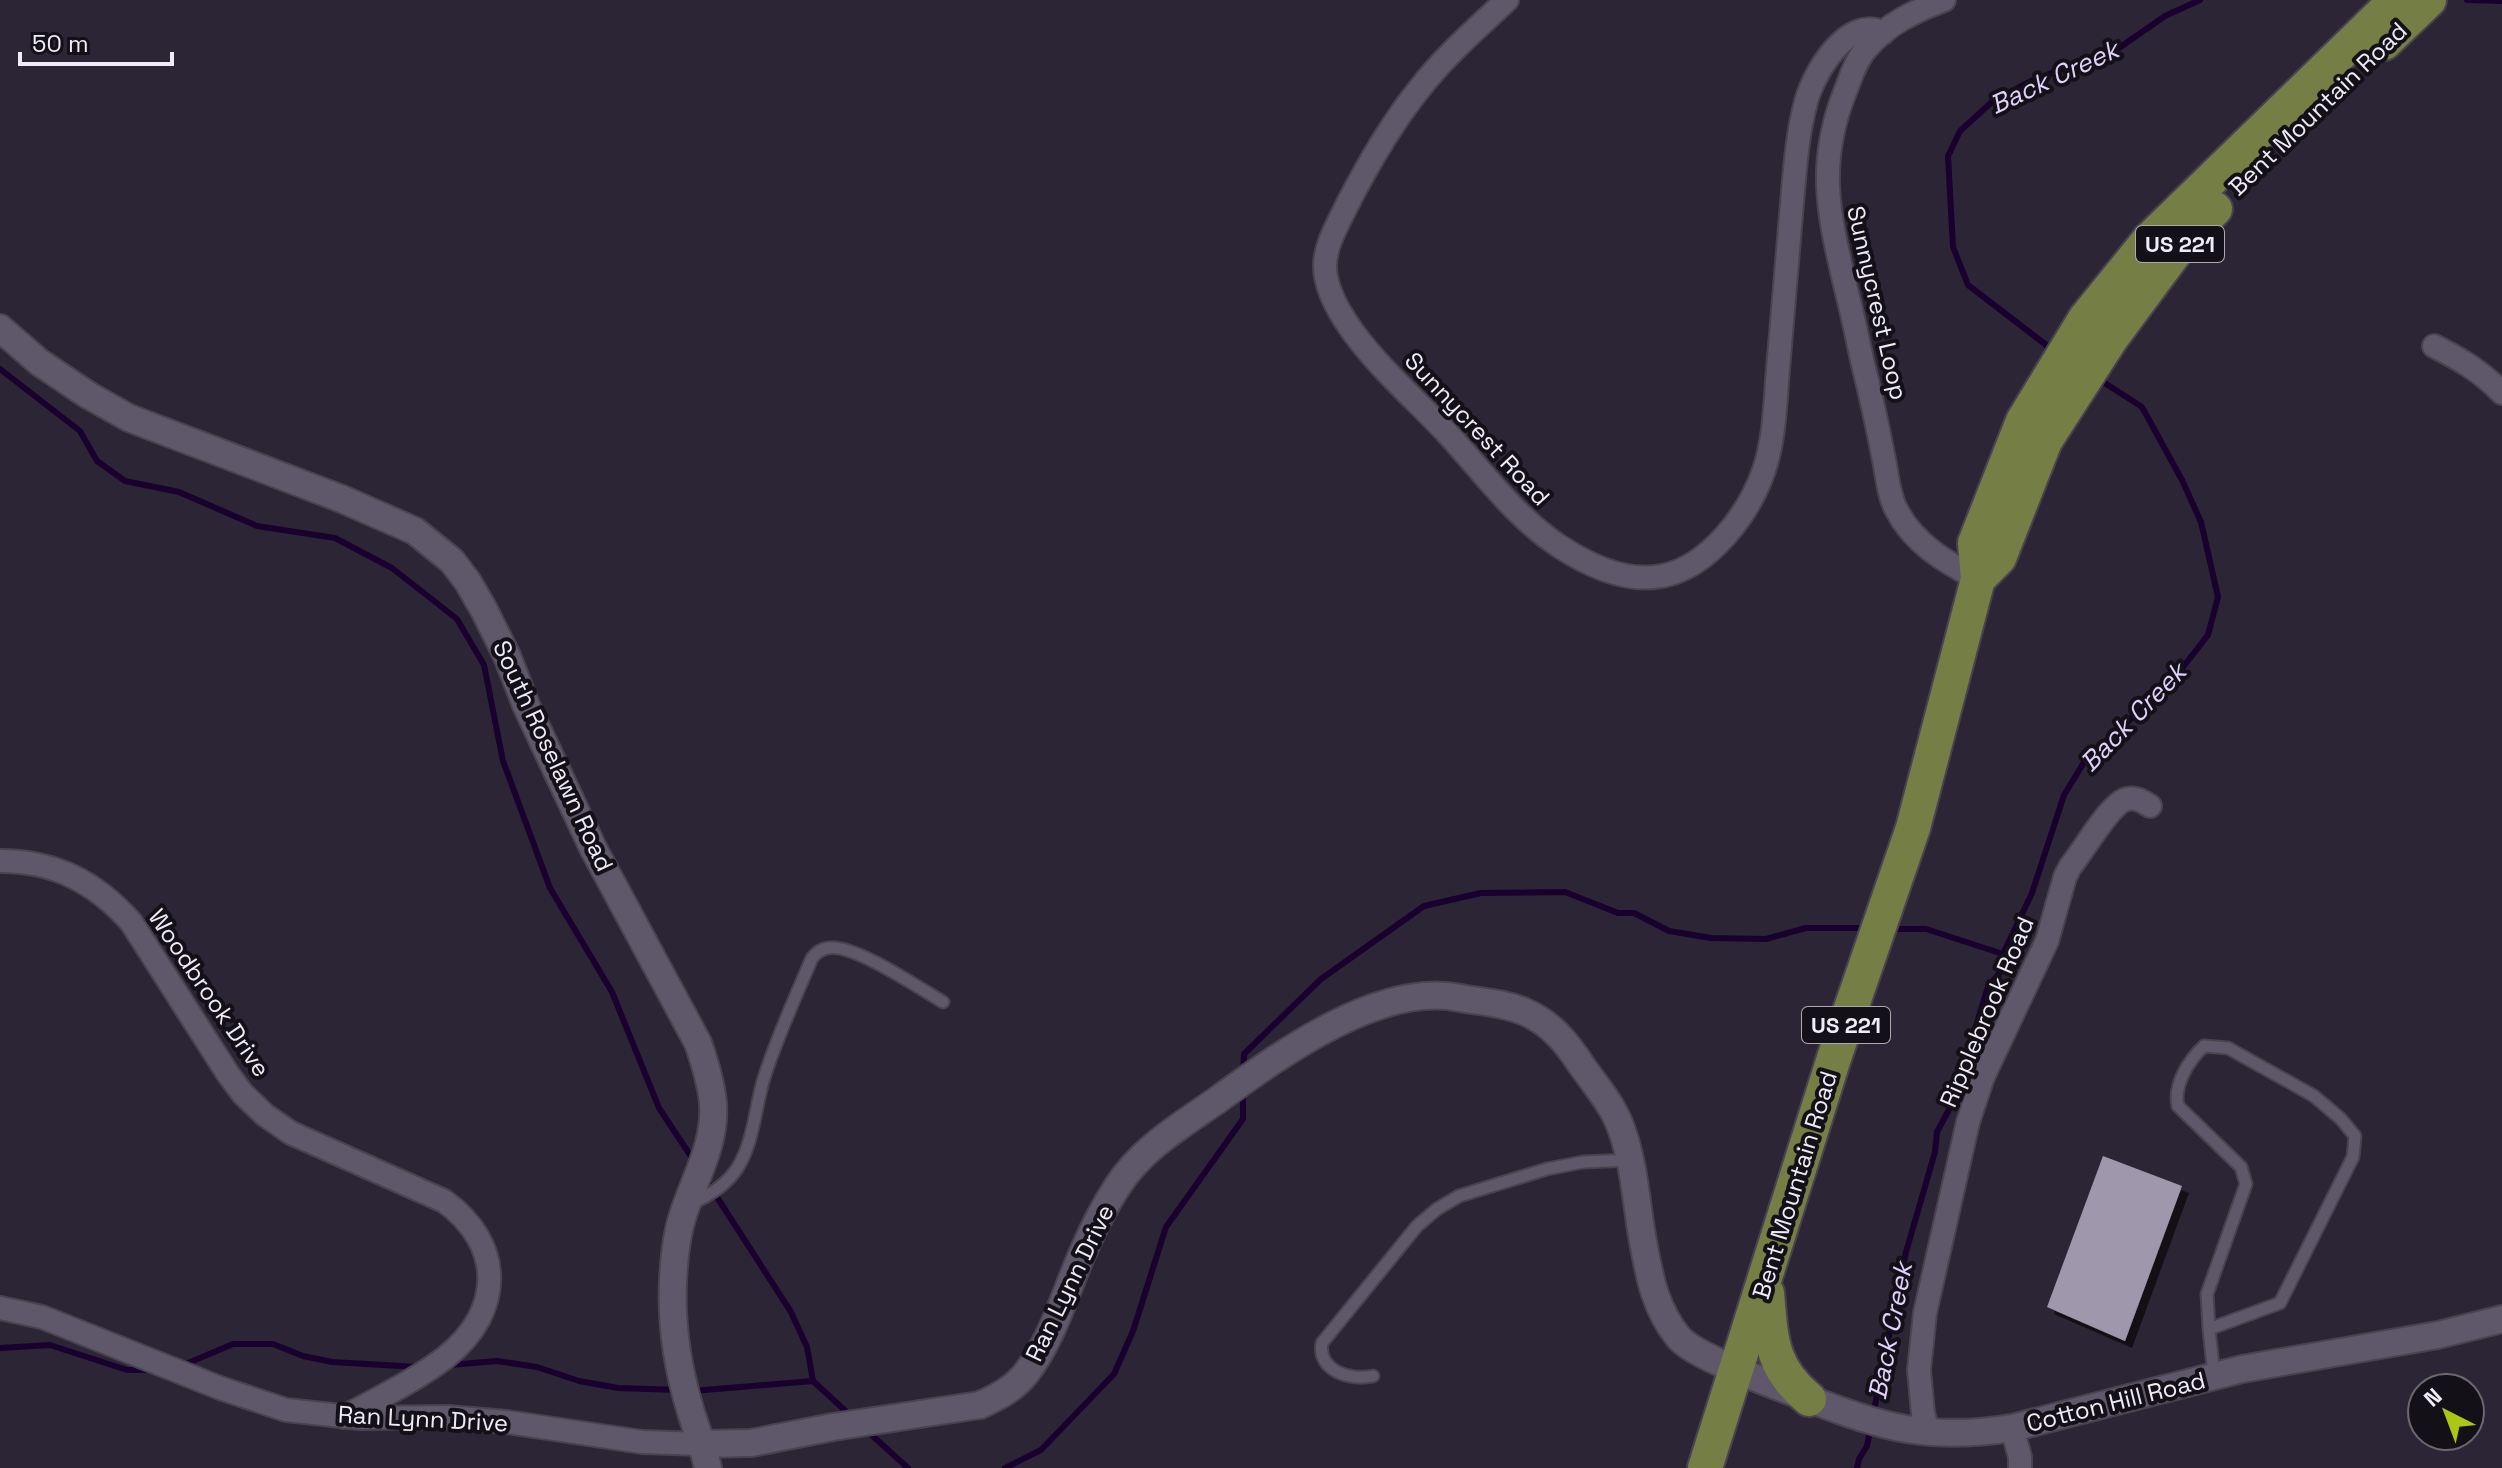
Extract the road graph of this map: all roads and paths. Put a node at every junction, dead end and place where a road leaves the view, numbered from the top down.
1 (1507, 0) edge
2 (1944, 0) edge
3 (2396, 0) edge
4 (2429, 0) edge
5 (1883, 33) junction
6 (0, 328) edge
7 (2434, 346) dead end
8 (2502, 393) edge
9 (1992, 536) junction
10 (1978, 579) junction
11 (2150, 806) dead end
12 (0, 861) edge
13 (943, 1002) dead end
14 (1630, 1160) junction
15 (686, 1206) junction
16 (1766, 1276) junction
17 (0, 1308) edge
18 (2502, 1319) edge
19 (2209, 1329) junction
20 (1736, 1369) junction
21 (1373, 1376) dead end
22 (2214, 1376) junction
23 (1809, 1399) junction
24 (344, 1417) junction
25 (2012, 1428) junction
26 (1928, 1433) junction
27 (705, 1456) edge
28 (1705, 1468) edge
29 (2020, 1468) edge

1 - 5 street, Sunnycrest Road
2 - 5 street, Sunnycrest Loop
3 - 9 main road, Bent Mountain Road / US 221
4 - 9 main road, Bent Mountain Road / US 221
5 - 10 street, Sunnycrest Loop
6 - 15 street, South Roselawn Road
7 - 8 street
9 - 10 main road, Bent Mountain Road / US 221
10 - 16 main road, Bent Mountain Road / US 221
11 - 26 street, Ripplebrook Road
12 - 24 street, Woodbrook Drive
13 - 15 lane
14 - 20 street, Ran Lynn Drive
14 - 21 lane
14 - 27 street, Ran Lynn Drive
15 - 27 street, South Roselawn Road
16 - 20 main road, Bent Mountain Road / US 221
16 - 23 main road
17 - 24 street, Ran Lynn Drive
18 - 22 street, Cotton Hill Road
19 - 19 lane
19 - 22 lane
20 - 23 street, Cotton Hill Road
20 - 28 main road, Bent Mountain Road / US 221
22 - 25 street, Cotton Hill Road
23 - 26 street, Cotton Hill Road
24 - 27 street, Ran Lynn Drive
25 - 26 street, Cotton Hill Road
25 - 29 street

